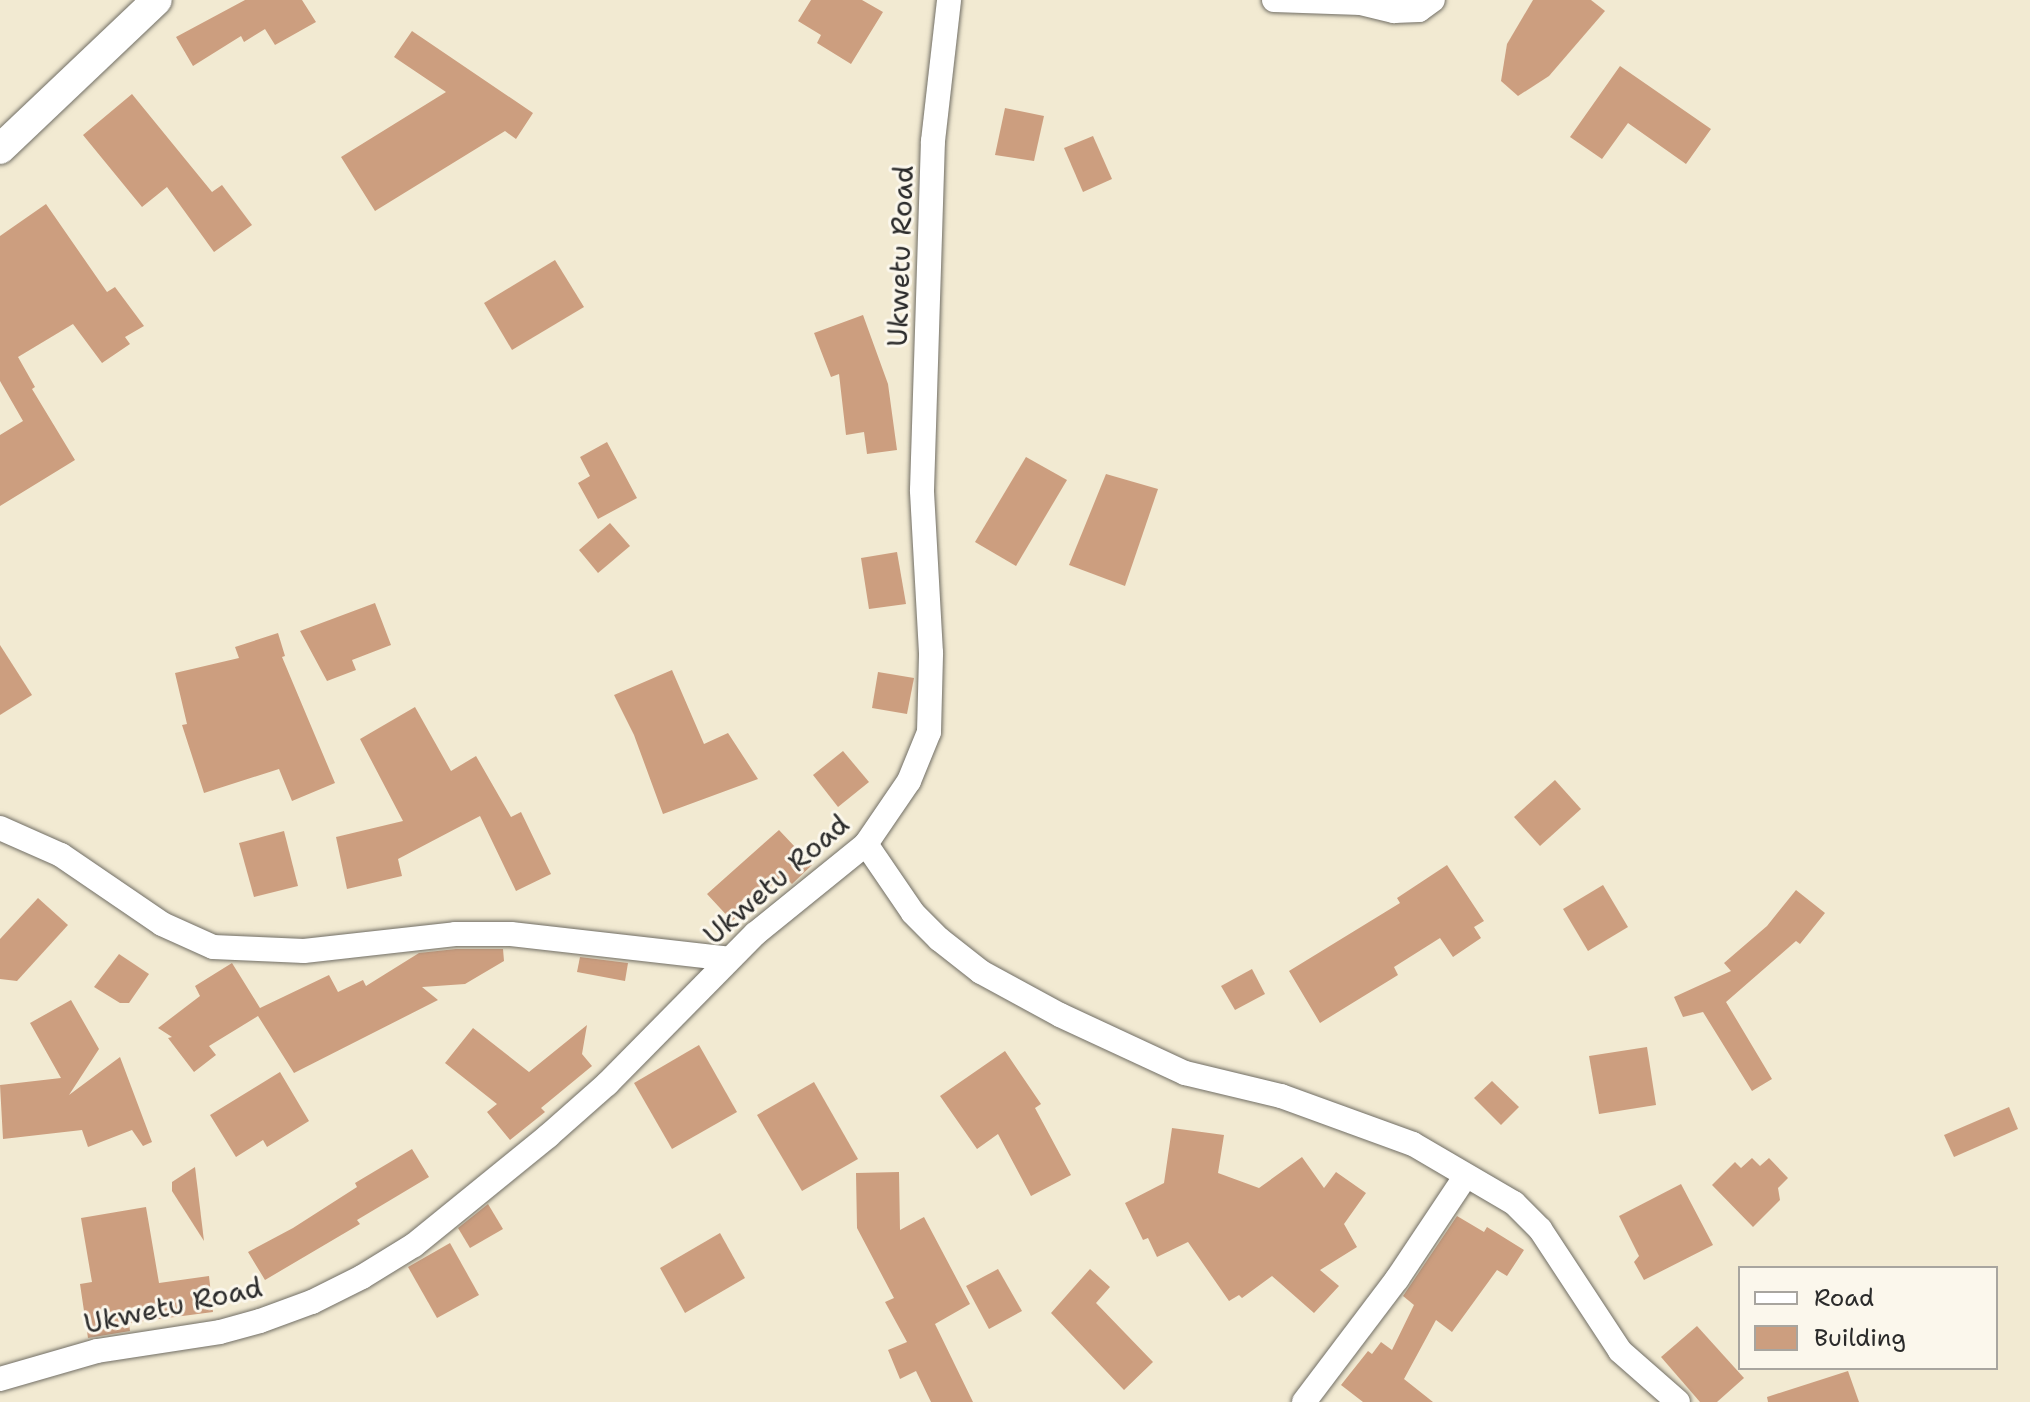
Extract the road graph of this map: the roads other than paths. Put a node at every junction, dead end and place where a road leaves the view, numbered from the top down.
1 (157, 0) edge
2 (949, 0) edge
3 (1274, 0) edge
4 (1433, 0) edge
5 (0, 149) edge
6 (0, 828) edge
7 (866, 844) junction
8 (729, 959) junction
9 (1465, 1177) junction
10 (0, 1379) edge
11 (1304, 1402) edge
12 (1678, 1402) edge

1 - 5 street
2 - 7 street, Ukwetu Road
3 - 4 street
6 - 8 street
7 - 8 street, Ukwetu Road
7 - 9 street
8 - 10 street, Ukwetu Road
9 - 11 street
9 - 12 street

